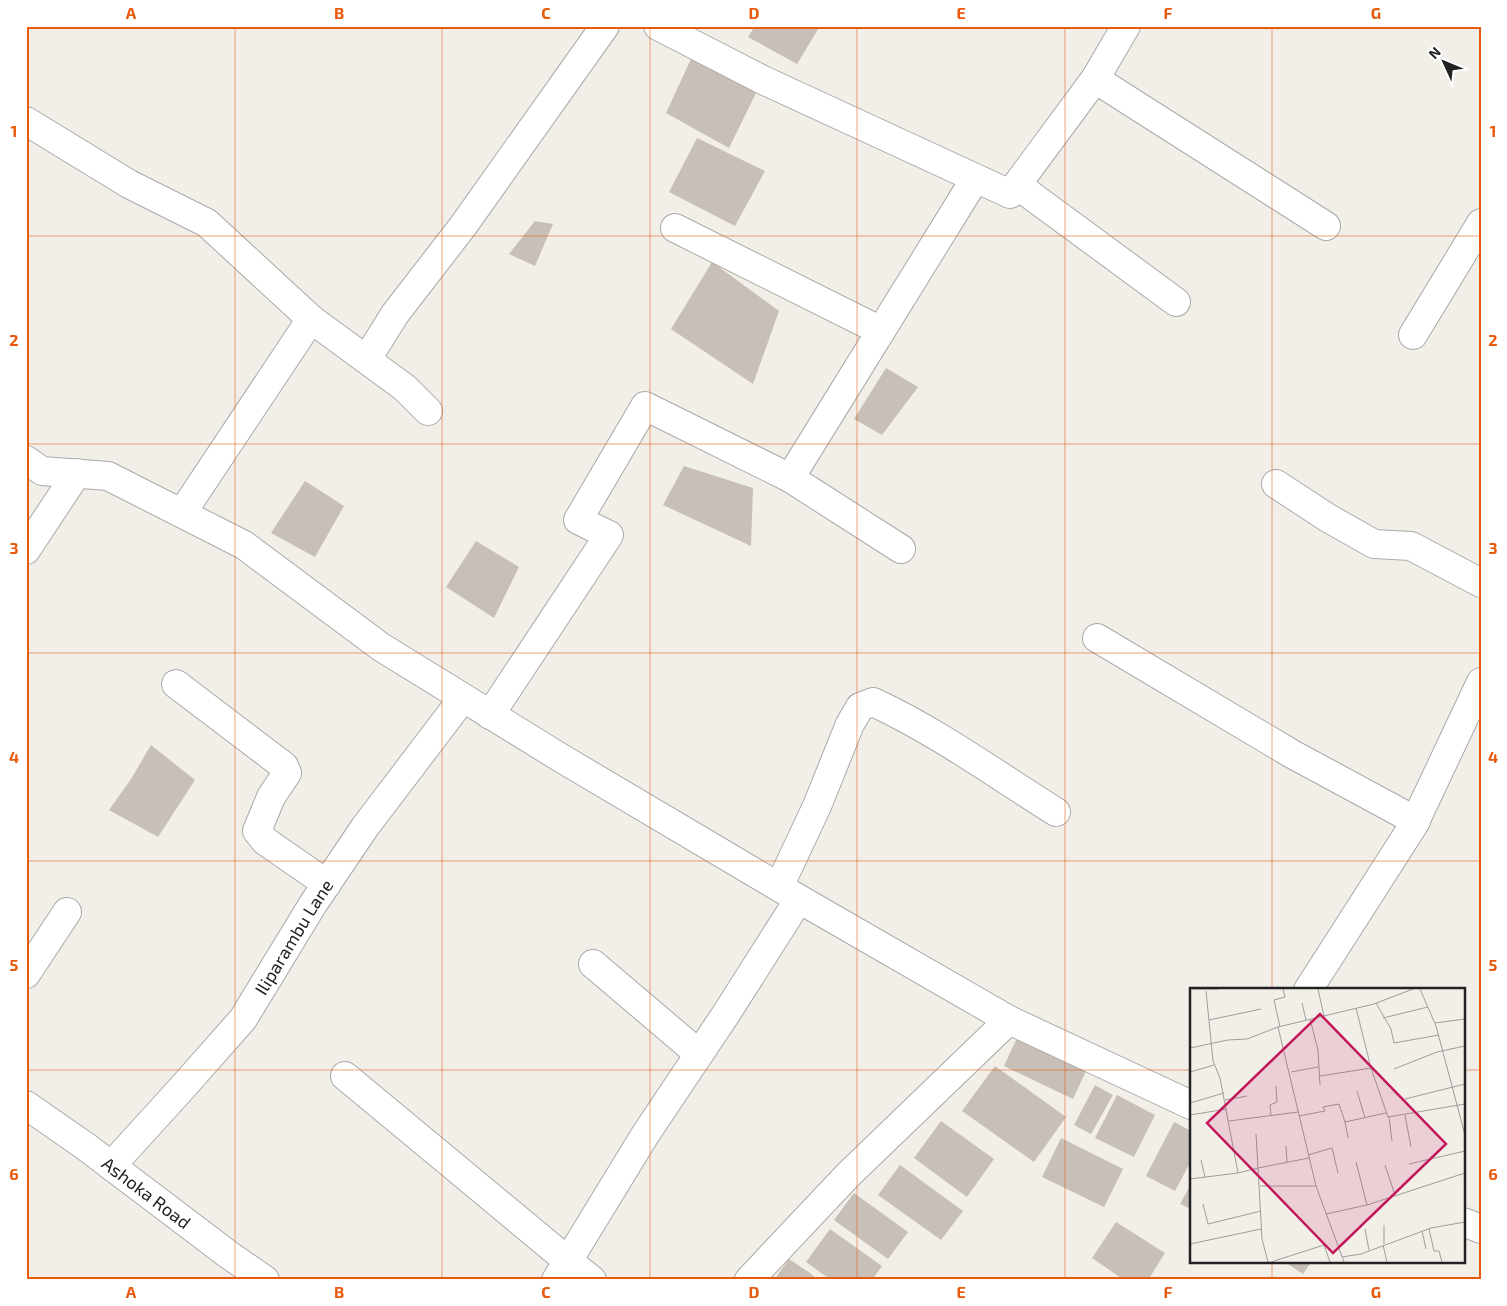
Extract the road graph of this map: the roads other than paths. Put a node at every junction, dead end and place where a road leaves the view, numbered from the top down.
1 (605, 26) edge
2 (658, 26) edge
3 (1126, 26) edge
4 (1095, 79) junction
5 (26, 121) edge
6 (975, 178) junction
7 (1017, 185) junction
8 (1481, 223) edge
9 (1326, 226) dead end
10 (676, 228) dead end
11 (1176, 302) dead end
12 (311, 319) junction
13 (881, 331) junction
14 (1413, 335) dead end
15 (367, 359) junction
16 (428, 411) dead end
17 (26, 460) edge
18 (77, 473) junction
19 (790, 478) junction
20 (1276, 484) dead end
21 (182, 513) junction
22 (901, 549) dead end
23 (26, 550) edge
24 (1481, 583) edge
25 (1097, 638) dead end
26 (1481, 682) edge
27 (176, 684) dead end
28 (463, 698) junction
29 (490, 715) junction
30 (1056, 812) dead end
31 (1416, 821) junction
32 (326, 884) junction
33 (789, 893) junction
34 (67, 912) dead end
35 (593, 964) dead end
36 (26, 974) edge
37 (1309, 988) edge
38 (1009, 1020) junction
39 (699, 1054) junction
40 (345, 1076) dead end
41 (1190, 1105) edge
42 (26, 1106) edge
43 (111, 1166) junction
44 (1464, 1222) edge
45 (1481, 1229) edge
46 (562, 1270) edge
47 (265, 1280) edge
48 (592, 1280) edge
49 (749, 1280) edge

1 - 15 street
2 - 6 street
3 - 4 street
4 - 7 street
4 - 9 street
5 - 12 street
6 - 7 street
6 - 13 street
7 - 11 street
8 - 14 street
10 - 13 street
12 - 15 street
12 - 21 street
13 - 19 street
15 - 16 street
17 - 18 street
18 - 21 street
18 - 23 street
19 - 22 street
19 - 29 street
20 - 24 street
21 - 28 street
25 - 31 street
26 - 31 street
27 - 32 street
28 - 29 street
28 - 32 street, Iliparambu Lane
29 - 33 street
30 - 33 street
31 - 37 street
32 - 43 street, Iliparambu Lane
33 - 38 street
33 - 39 street
34 - 36 street
35 - 39 street
38 - 41 street
38 - 49 street
39 - 46 street
40 - 46 street
42 - 43 street, Ashoka Road
43 - 47 street, Ashoka Road
44 - 45 street
46 - 48 street

